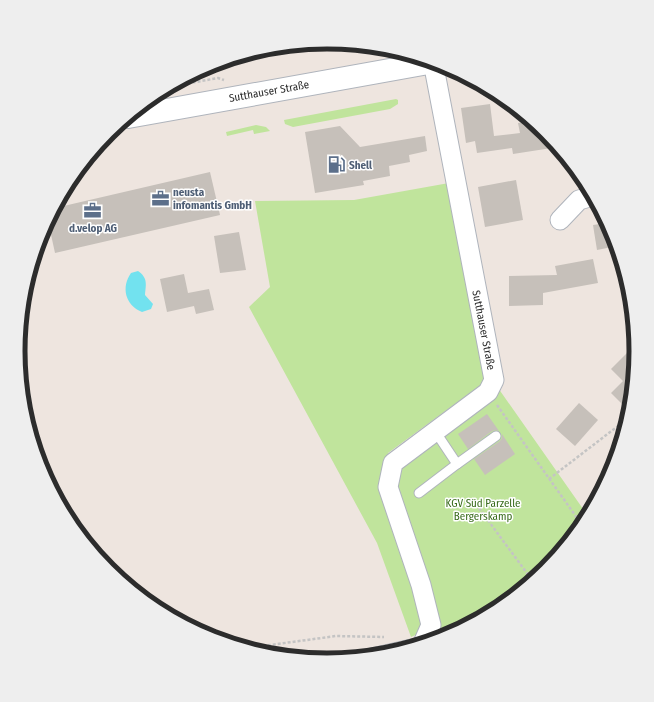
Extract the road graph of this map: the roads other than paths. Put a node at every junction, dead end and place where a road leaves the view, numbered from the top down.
1 (421, 64) edge
2 (434, 69) edge
3 (140, 113) edge
4 (587, 198) edge
5 (560, 220) dead end
6 (435, 431) junction
7 (496, 436) dead end
8 (457, 464) junction
9 (418, 493) dead end
10 (426, 636) edge

1 - 3 street, Sutthauser Straße
2 - 6 street, Sutthauser Straße
4 - 5 street
6 - 8 lane
6 - 10 street
7 - 8 lane
8 - 9 lane

